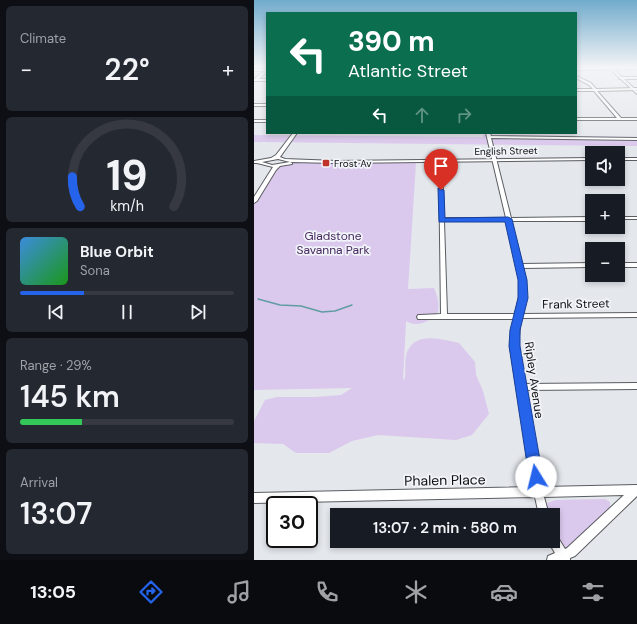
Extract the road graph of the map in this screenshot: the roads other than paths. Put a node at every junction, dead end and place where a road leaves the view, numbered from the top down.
1 (598, 93) edge
2 (254, 105) edge
3 (266, 105) edge
4 (577, 119) edge
5 (620, 119) junction
6 (637, 119) edge
7 (254, 121) edge
8 (266, 121) edge
9 (294, 134) edge
10 (488, 135) edge
11 (291, 139) junction
12 (637, 139) edge
13 (271, 159) junction
14 (585, 159) edge
15 (625, 159) edge
16 (637, 159) edge
17 (494, 160) junction
18 (440, 161) junction
19 (254, 162) edge
20 (282, 162) junction
21 (268, 165) junction
22 (254, 192) edge
23 (254, 201) edge
24 (585, 218) edge
25 (625, 218) edge
26 (637, 218) edge
27 (508, 219) junction
28 (442, 220) junction
29 (585, 265) edge
30 (625, 265) edge
31 (637, 265) edge
32 (519, 266) junction
33 (637, 315) edge
34 (518, 316) junction
35 (444, 317) junction
36 (420, 318) dead end
37 (637, 386) edge
38 (522, 387) junction
39 (637, 490) edge
40 (538, 492) junction
41 (254, 498) edge
42 (542, 508) edge
43 (558, 548) edge
44 (564, 558) edge
45 (552, 560) edge

1 - 5 street
2 - 3 street
4 - 5 street
5 - 6 street
7 - 8 street
9 - 11 street
10 - 12 street
10 - 17 street, Ripley Avenue
11 - 13 street
11 - 20 street
13 - 19 street
13 - 20 street
13 - 21 street
14 - 17 street, English Street
15 - 16 street
17 - 18 street, English Street
17 - 27 street, Ripley Avenue
18 - 20 street, English Street
18 - 28 street
19 - 21 street
20 - 21 street
20 - 23 street
21 - 22 street
24 - 27 street
25 - 26 street
27 - 28 street
27 - 32 street, Ripley Avenue
28 - 35 street
29 - 32 street
30 - 31 street
32 - 34 street, Ripley Avenue
33 - 34 street, Frank Street
34 - 35 street, Frank Street
34 - 38 street, Ripley Avenue
35 - 36 street, Frank Street
37 - 38 street
38 - 40 street, Ripley Avenue
39 - 40 street, Phalen Place
39 - 44 street
40 - 41 street, Phalen Place
40 - 42 street, Ripley Avenue
43 - 44 street
44 - 45 street

